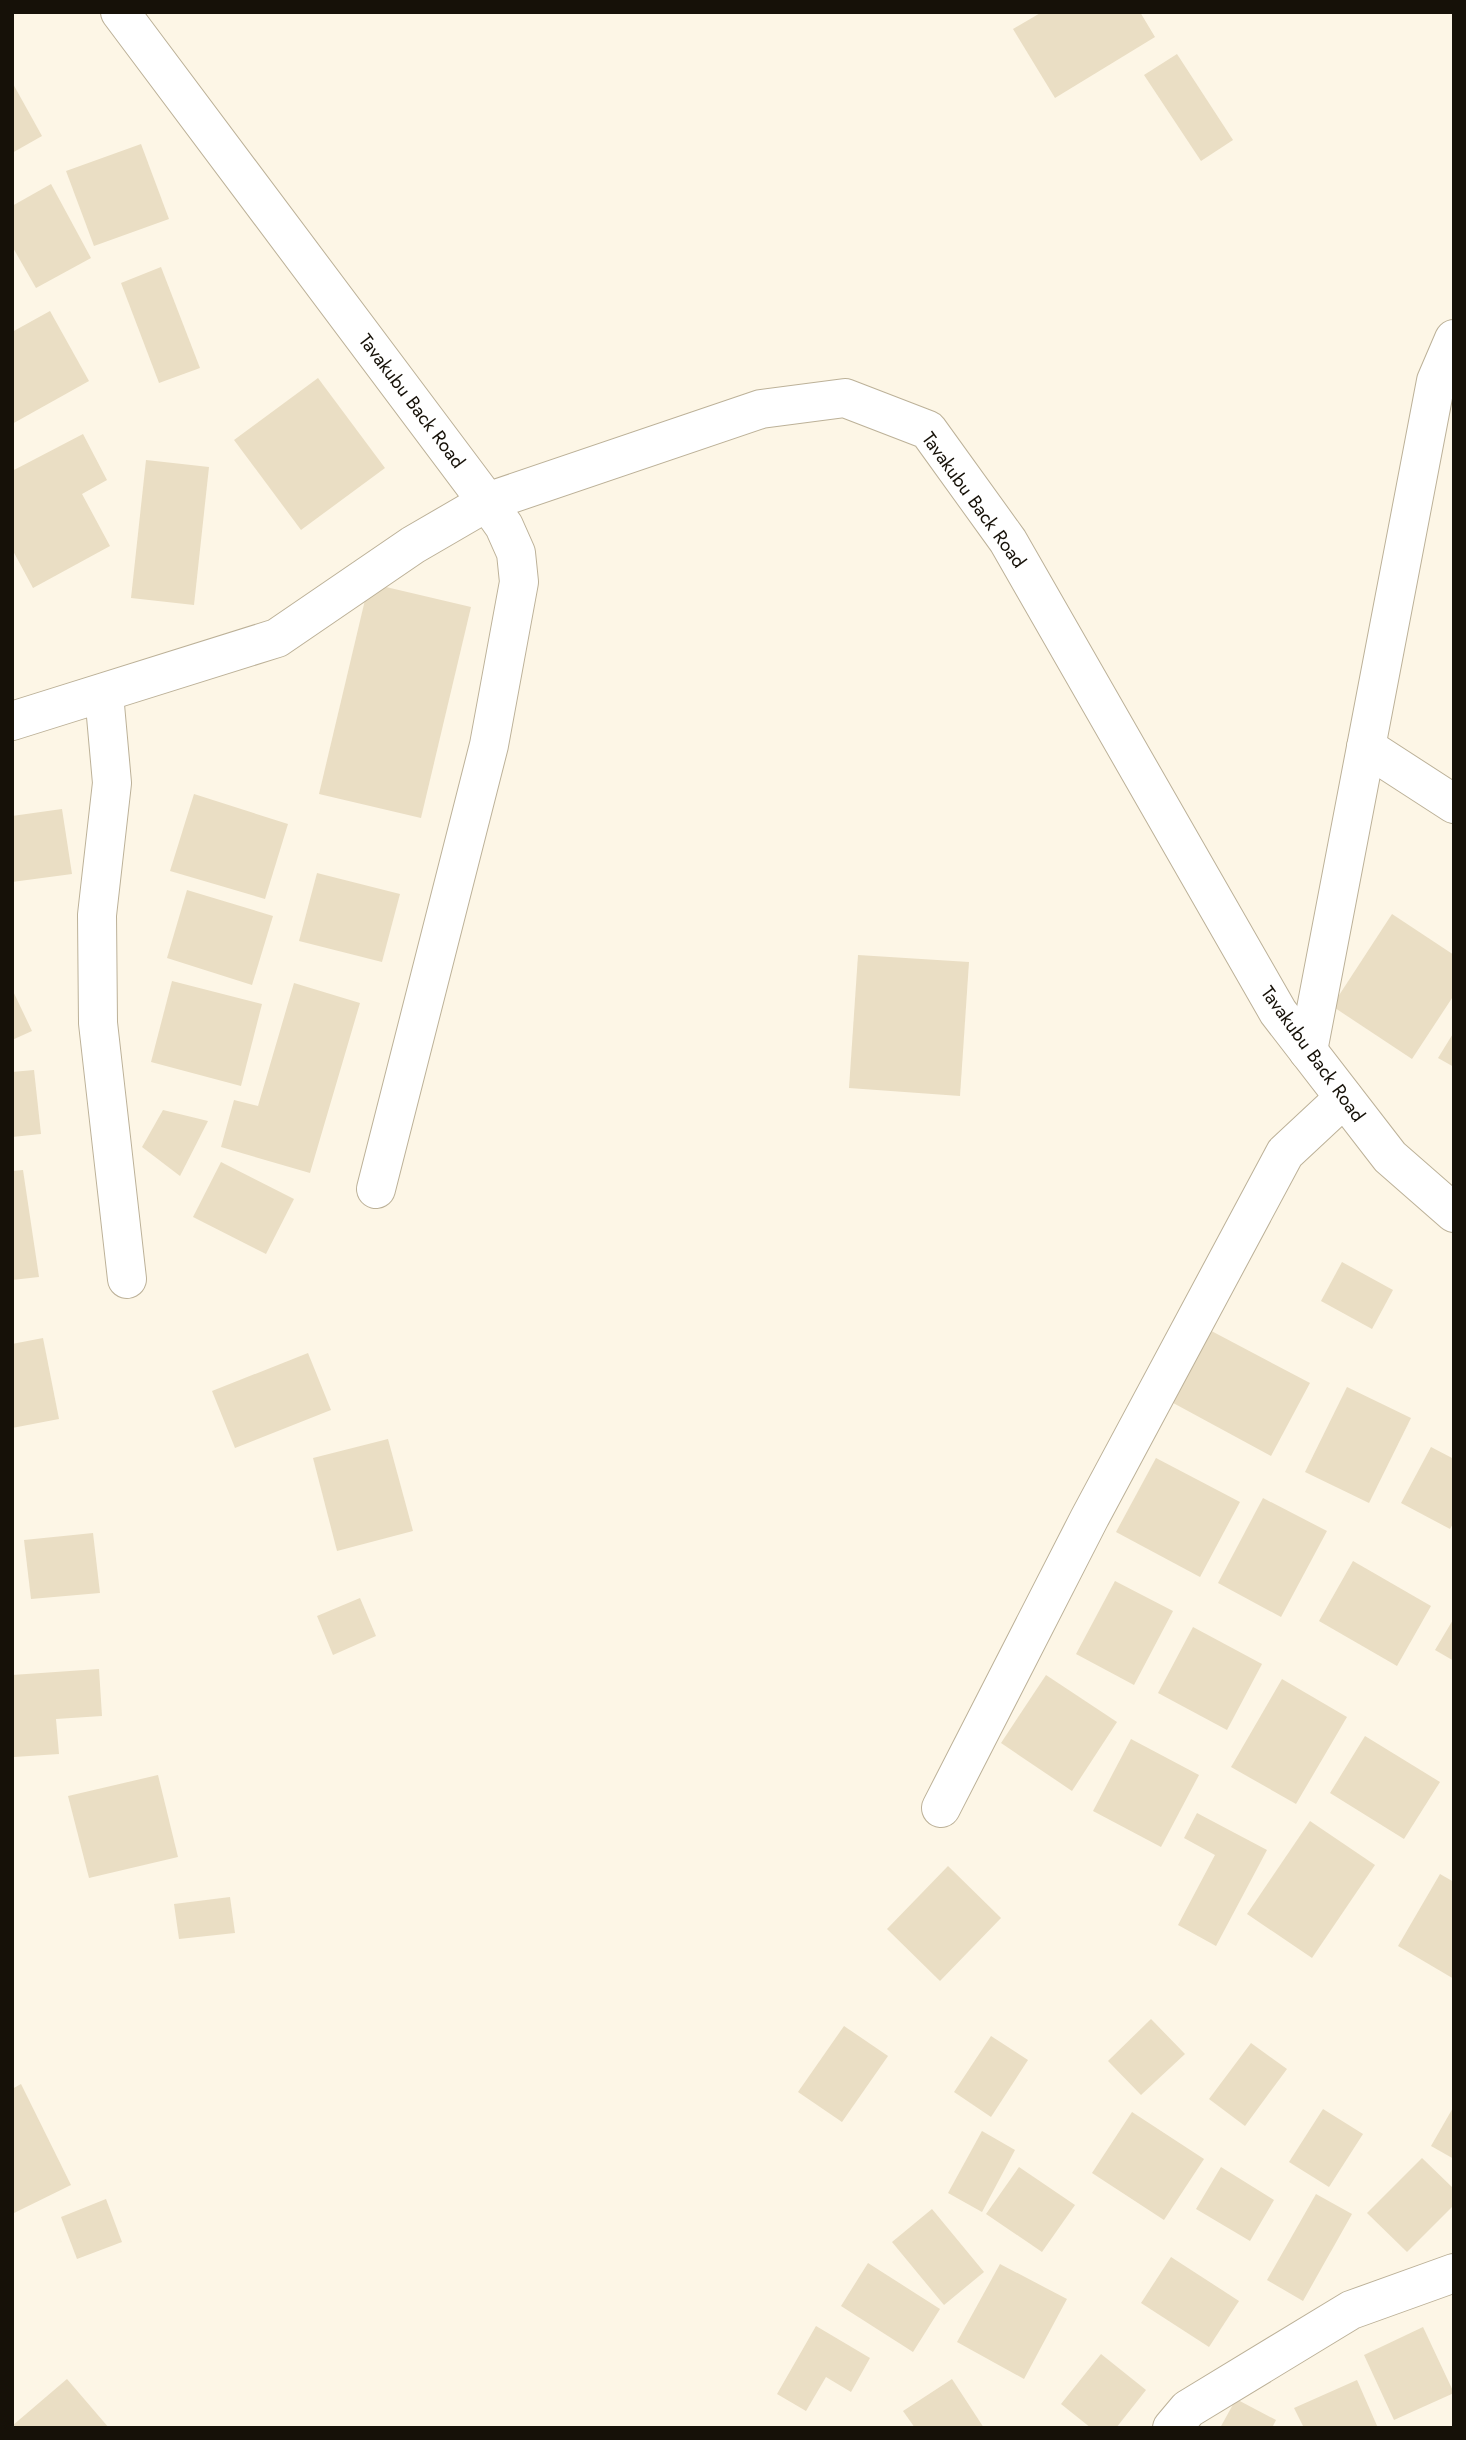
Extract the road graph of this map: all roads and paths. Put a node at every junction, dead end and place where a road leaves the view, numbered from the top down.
1 (120, 12) edge
2 (1454, 339) edge
3 (487, 502) junction
4 (104, 694) junction
5 (12, 721) edge
6 (1366, 747) junction
7 (1454, 804) edge
8 (1308, 1051) junction
9 (1344, 1098) junction
10 (376, 1189) dead end
11 (1454, 1213) edge
12 (127, 1279) dead end
13 (941, 1808) dead end
14 (1454, 2273) edge
15 (1172, 2428) edge

1 - 3 street, Tavakubu Back Road
2 - 6 street
3 - 4 street
3 - 8 street, Tavakubu Back Road
3 - 10 street
4 - 5 street
4 - 12 street
6 - 7 street
6 - 8 street
8 - 9 street, Tavakubu Back Road
9 - 11 street, Tavakubu Back Road
9 - 13 street
14 - 15 street

